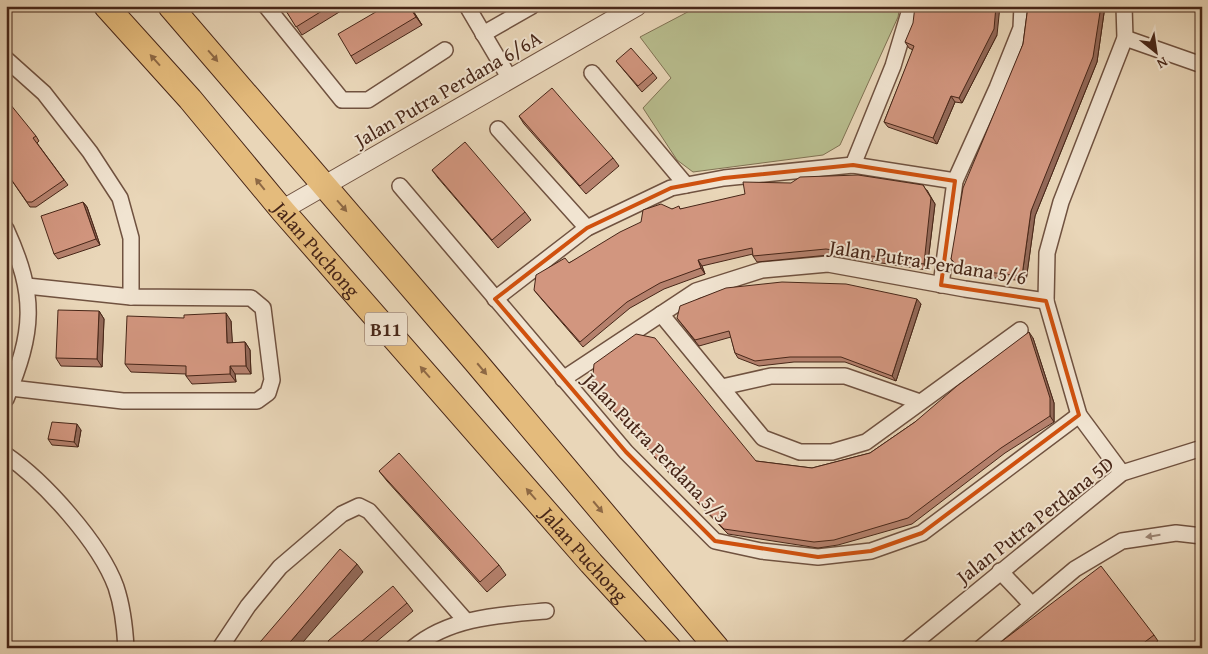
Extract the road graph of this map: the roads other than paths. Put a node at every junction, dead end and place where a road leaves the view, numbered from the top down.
1 (106, 6) edge
2 (170, 6) edge
3 (266, 6) edge
4 (467, 6) edge
5 (532, 6) edge
6 (637, 6) edge
7 (911, 6) edge
8 (1022, 6) edge
9 (1124, 6) edge
10 (483, 34) junction
11 (1125, 38) junction
12 (445, 50) dead end
13 (6, 59) edge
14 (1202, 65) edge
15 (592, 73) dead end
16 (510, 79) junction
17 (498, 129) dead end
18 (853, 164) junction
19 (955, 181) junction
20 (686, 185) junction
21 (325, 186) junction
22 (400, 186) dead end
23 (282, 210) junction
24 (587, 228) junction
25 (6, 229) edge
26 (941, 285) junction
27 (27, 286) junction
28 (131, 297) junction
29 (495, 299) junction
30 (1046, 301) junction
31 (661, 314) junction
32 (1020, 330) dead end
33 (563, 379) junction
34 (722, 387) junction
35 (9, 393) edge
36 (920, 402) junction
37 (1080, 415) junction
38 (1202, 448) edge
39 (6, 455) edge
40 (1122, 473) junction
41 (1202, 536) edge
42 (1000, 571) junction
43 (1032, 605) junction
44 (546, 611) dead end
45 (466, 621) junction
46 (126, 648) edge
47 (220, 648) edge
48 (413, 648) edge
49 (669, 648) edge
50 (717, 648) edge
51 (908, 648) edge
52 (981, 648) edge

23 -> 1 main road, Jalan Puchong / B11
2 -> 21 main road, Jalan Puchong / B11
3 - 12 street
4 - 10 street
5 - 10 street
6 - 16 street, Jalan Putra Perdana 6/6A
7 - 18 street
8 - 19 street
9 - 11 street
10 - 16 street
11 - 14 street
11 - 30 street
13 - 28 street
15 - 20 street
16 - 21 street, Jalan Putra Perdana 6/6A
17 - 24 street
18 - 19 street
18 - 20 street
19 - 26 street
20 - 24 street
21 - 23 street, Jalan Putra Perdana 6/6A
21 -> 50 main road, Jalan Puchong / B11
22 - 29 street, Jalan Putra Perdana 5/3
49 -> 23 main road, Jalan Puchong / B11
24 - 29 street
25 - 27 street
26 - 30 street, Jalan Putra Perdana 5/6
26 - 31 street, Jalan Putra Perdana 5/6
27 - 28 street
27 - 35 street
28 - 35 street
29 - 33 street, Jalan Putra Perdana 5/3
30 - 37 street
31 - 33 street, Jalan Putra Perdana 5/6
31 - 34 street
32 - 36 street
33 - 37 street, Jalan Putra Perdana 5/3
34 - 36 street
34 - 36 street
37 - 40 street
38 - 40 street, Jalan Putra Perdana 5D
39 - 46 street
40 - 42 street, Jalan Putra Perdana 5D
41 -> 43 street
42 - 43 street
42 - 51 street, Jalan Putra Perdana 5D
43 - 52 street
44 - 45 street
45 - 47 street
45 - 48 street

